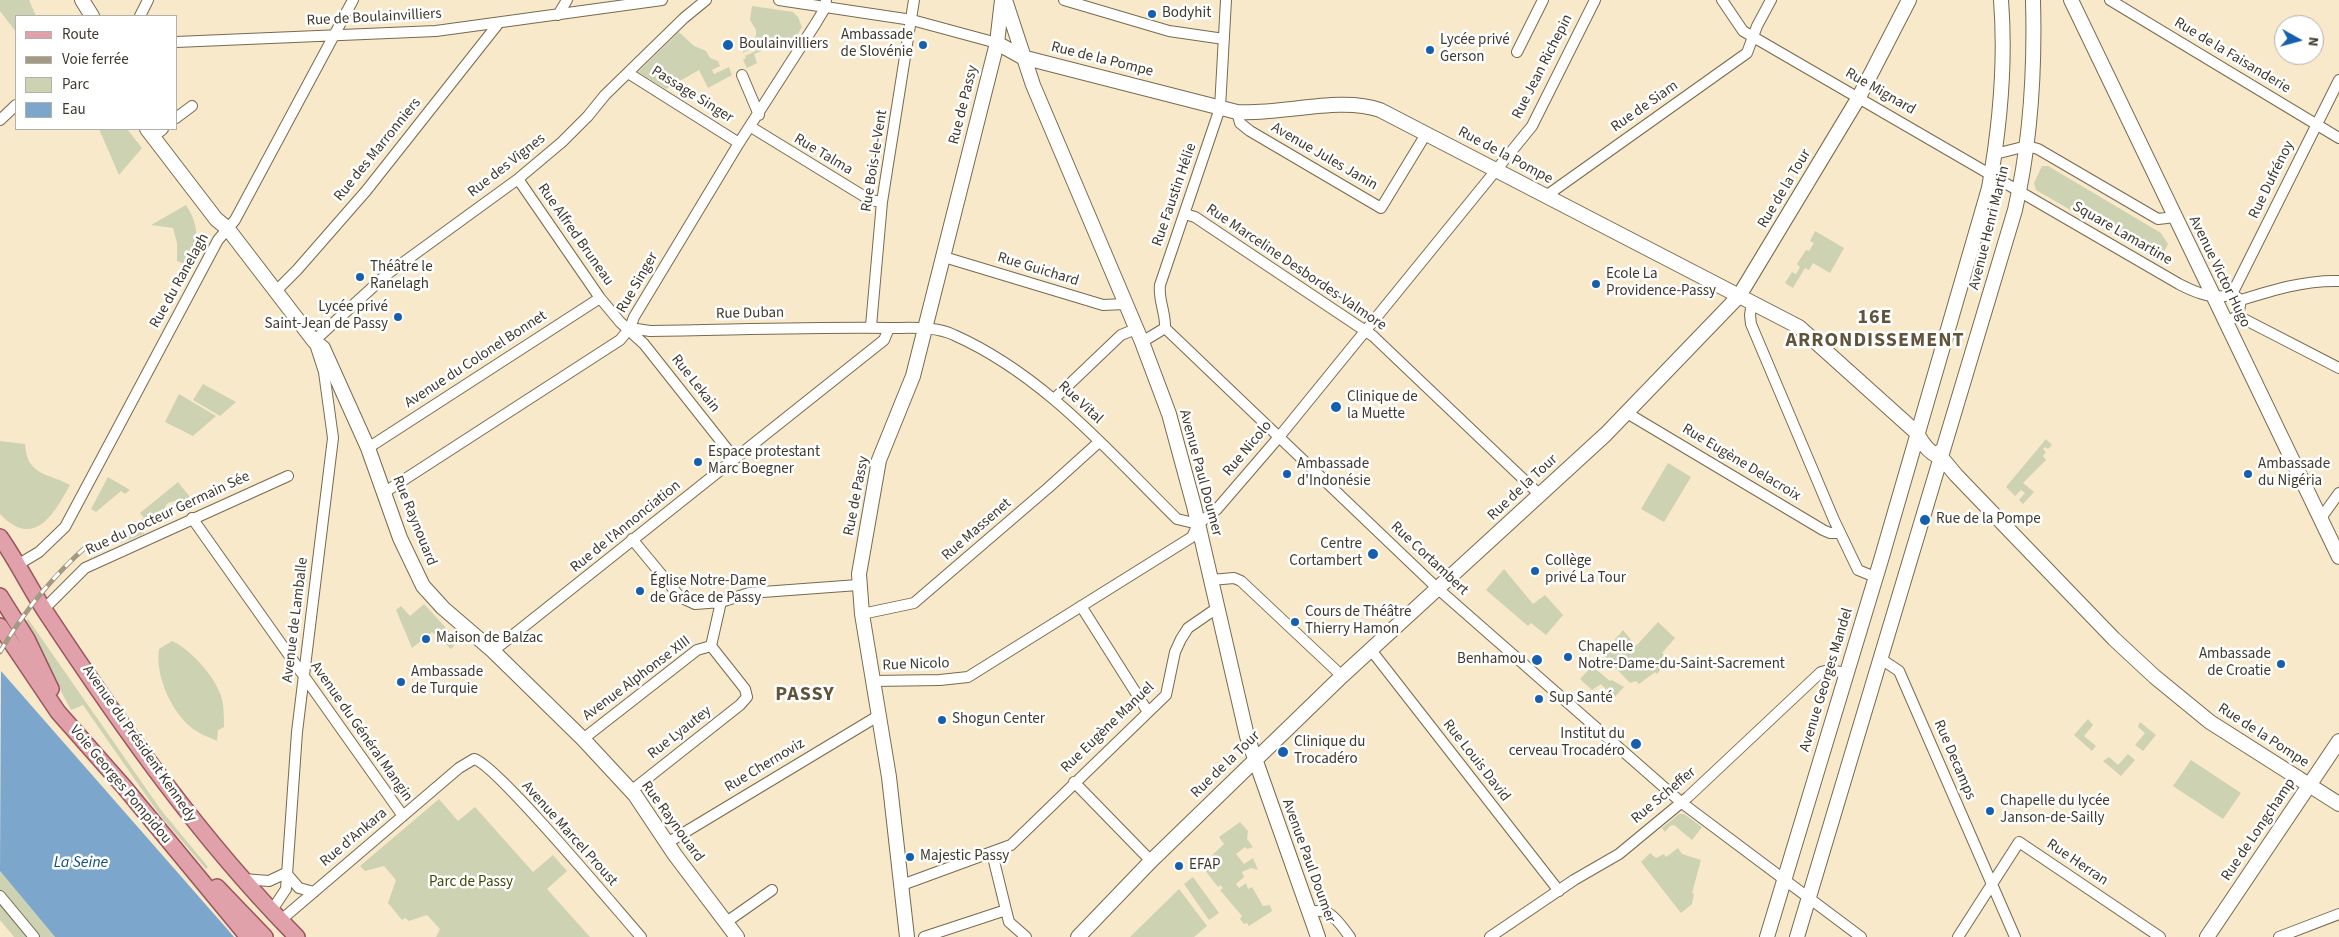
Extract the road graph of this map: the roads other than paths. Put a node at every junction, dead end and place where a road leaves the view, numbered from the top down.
1 (82, 0) edge
2 (148, 0) edge
3 (353, 0) edge
4 (567, 0) edge
5 (662, 0) edge
6 (706, 0) edge
7 (779, 0) edge
8 (914, 0) edge
9 (1004, 0) edge
10 (1064, 0) edge
11 (1226, 0) edge
12 (1543, 0) edge
13 (1594, 0) edge
14 (1722, 0) edge
15 (1771, 0) edge
16 (1909, 0) edge
17 (2001, 0) edge
18 (2033, 0) edge
19 (2070, 0) edge
20 (2110, 0) edge
21 (826, 4) edge
22 (91, 15) edge
23 (140, 15) edge
24 (558, 15) junction
25 (912, 20) junction
26 (498, 24) junction
27 (1000, 25) junction
28 (334, 36) junction
29 (1753, 37) junction
30 (1224, 39) junction
31 (178, 42) edge
32 (996, 43) junction
33 (1517, 52) dead end
34 (1022, 57) junction
35 (628, 73) junction
36 (742, 75) dead end
37 (2339, 80) edge
38 (1859, 97) junction
39 (15, 106) edge
40 (192, 106) dead end
41 (1220, 108) junction
42 (1237, 112) junction
43 (759, 115) junction
44 (178, 116) edge
45 (0, 120) edge
46 (2316, 124) junction
47 (751, 127) junction
48 (154, 131) edge
49 (1426, 134) junction
50 (2339, 138) edge
51 (739, 143) junction
52 (2027, 146) junction
53 (1995, 154) junction
54 (1497, 170) junction
55 (1992, 174) junction
56 (518, 179) junction
57 (2019, 191) junction
58 (1546, 196) junction
59 (882, 202) junction
60 (1185, 214) junction
61 (2175, 218) junction
62 (228, 229) junction
63 (944, 257) junction
64 (2339, 281) edge
65 (276, 290) junction
66 (2213, 296) junction
67 (2236, 297) junction
68 (600, 298) junction
69 (1746, 299) junction
70 (1125, 304) junction
71 (2232, 319) junction
72 (871, 326) junction
73 (630, 328) junction
74 (889, 328) junction
75 (1165, 328) junction
76 (925, 329) junction
77 (1364, 330) junction
78 (1139, 335) junction
79 (314, 341) junction
80 (326, 366) junction
81 (2339, 368) edge
82 (1055, 398) junction
83 (1627, 413) junction
84 (1917, 433) junction
85 (1279, 437) junction
86 (1099, 442) junction
87 (368, 448) junction
88 (1941, 457) junction
89 (735, 459) junction
90 (288, 476) dead end
91 (384, 492) junction
92 (2339, 493) edge
93 (1540, 495) junction
94 (192, 518) junction
95 (2321, 518) junction
96 (1198, 524) junction
97 (1840, 533) junction
98 (0, 537) edge
99 (632, 539) junction
100 (0, 556) edge
101 (2339, 557) edge
102 (19, 564) junction
103 (1875, 577) junction
104 (1211, 580) junction
105 (858, 585) junction
106 (1437, 588) junction
107 (0, 596) edge
108 (721, 602) junction
109 (1081, 606) junction
110 (1217, 608) junction
111 (44, 609) junction
112 (862, 614) junction
113 (0, 626) edge
114 (711, 646) junction
115 (1371, 650) junction
116 (493, 651) junction
117 (1881, 659) junction
118 (1846, 673) junction
119 (1342, 676) junction
120 (304, 679) junction
121 (873, 681) junction
122 (1148, 712) junction
123 (878, 716) junction
124 (76, 731) junction
125 (583, 739) junction
126 (2339, 741) edge
127 (469, 760) joint
128 (1254, 760) junction
129 (1074, 782) junction
130 (2309, 784) junction
131 (631, 791) junction
132 (1682, 802) junction
133 (2339, 804) edge
134 (403, 816) junction
135 (667, 843) junction
136 (992, 853) junction
137 (1150, 861) junction
138 (286, 873) junction
139 (243, 879) junction
140 (1784, 879) junction
141 (1991, 884) junction
142 (902, 885) junction
143 (772, 890) dead end
144 (1559, 891) junction
145 (314, 892) junction
146 (0, 896) edge
147 (1809, 898) junction
148 (1006, 910) junction
149 (1309, 913) junction
150 (2339, 914) edge
151 (276, 915) junction
152 (725, 922) junction
153 (258, 936) edge
154 (34, 937) edge
155 (297, 937) edge
156 (641, 937) edge
157 (737, 937) edge
158 (907, 937) edge
159 (924, 937) edge
160 (1026, 937) edge
161 (1078, 937) edge
162 (1318, 937) edge
163 (1350, 937) edge
164 (1490, 937) edge
165 (1767, 937) edge
166 (1798, 937) edge
167 (1861, 937) edge
168 (1958, 937) edge
169 (2014, 937) edge
170 (2160, 937) edge
171 (2207, 937) edge
172 (2279, 937) edge

1 - 22 street
2 - 23 street
3 - 28 street, Rue du Ranelagh
4 - 24 street
5 - 24 street, Rue de Boulainvilliers
6 - 35 street, Rue des Vignes
7 - 21 street
8 - 25 street, Rue Bois-le-Vent
9 - 27 street, Rue de Passy
9 - 34 street
10 - 30 street
11 - 30 street, Rue Faustin Hélie
12 - 33 street
13 - 54 street, Rue Jean Richepin
14 - 29 street, Rue Mignard
15 - 29 street, Rue de Siam
16 - 38 street, Rue de la Tour
17 - 53 street, Avenue Henri Martin
18 - 52 street, Avenue Henri Martin
19 - 61 street, Avenue Victor Hugo
20 - 46 street, Rue de la Faisanderie
21 - 25 street
21 - 43 street, Rue Singer
24 - 26 street, Rue de Boulainvilliers
25 - 32 street
25 - 59 street, Rue Bois-le-Vent
26 - 28 street, Rue de Boulainvilliers
26 - 65 street, Rue des Marronniers
27 - 32 street, Rue de Passy
27 - 34 street
28 - 31 street, Rue de Boulainvilliers
28 - 62 street, Rue du Ranelagh
29 - 38 street, Rue Mignard
29 - 58 street, Rue de Siam
30 - 41 street, Rue Faustin Hélie
32 - 34 street
32 - 63 street, Rue de Passy
34 - 41 street, Rue de la Pompe
34 - 70 street, Avenue Paul Doumer
35 - 51 street, Passage Singer
35 - 56 street, Rue des Vignes
36 - 43 street
37 - 46 street, Rue Dufrénoy
38 - 55 street, Rue Mignard
38 - 69 street, Rue de la Tour
39 - 45 street
40 - 44 street
41 - 42 street, Rue de la Pompe
41 - 60 street, Rue Faustin Hélie
42 - 49 street, Rue de la Pompe
42 - 49 street, Avenue Jules Janin
43 - 47 street, Rue Singer
46 - 50 street, Rue de la Faisanderie
46 - 67 street, Rue Dufrénoy
47 - 51 street, Rue Singer
47 - 59 street, Rue Talma
48 - 62 street, Rue Raynouard
49 - 54 street, Rue de la Pompe
51 - 73 street, Rue Singer
52 - 53 street
52 - 57 street, Avenue Henri Martin
52 - 61 street, Square Lamartine
53 - 55 street, Avenue Henri Martin
54 - 58 street, Rue de la Pompe
54 - 77 street, Rue Nicolo
55 - 57 street, Rue Mignard
55 - 84 street, Avenue Henri Martin
56 - 68 street, Rue Alfred Bruneau
56 - 79 street, Rue des Vignes
57 - 66 street, Square Lamartine
57 - 88 street, Avenue Henri Martin
58 - 69 street, Rue de la Pompe
59 - 72 street, Rue Bois-le-Vent
60 - 75 street, Rue Faustin Hélie
60 - 77 street, Rue Marceline Desbordes-Valmore
61 - 66 street, Avenue Victor Hugo
62 - 65 street, Rue Raynouard
62 - 102 street, Rue du Ranelagh
63 - 70 street, Rue Guichard
63 - 76 street, Rue de Passy
64 - 67 street
65 - 79 street, Rue Raynouard
66 - 67 street
66 - 71 street, Avenue Victor Hugo
67 - 71 street, Rue Dufrénoy
68 - 73 street, Rue Alfred Bruneau
68 - 87 street, Avenue du Colonel Bonnet
69 - 83 street, Rue de la Tour
69 - 84 street, Rue de la Pompe
69 - 97 street
70 - 78 street, Avenue Paul Doumer
71 - 81 street
71 - 95 street, Avenue Victor Hugo
72 - 73 street, Rue Duban
72 - 74 street, Rue Duban
73 - 89 street, Rue Lekain
73 - 91 street, Rue Singer
74 - 76 street, Rue Vital
74 - 89 street, Rue de l'Annonciation
75 - 78 street
75 - 85 street, Rue Cortambert
76 - 82 street, Rue Vital
76 - 105 street, Rue de Passy
77 - 85 street, Rue Nicolo
77 - 93 street, Rue Marceline Desbordes-Valmore
78 - 82 street
78 - 96 street, Avenue Paul Doumer
79 - 80 street, Rue Raynouard
80 - 87 street, Rue Raynouard
80 - 120 street, Avenue de Lamballe
82 - 86 street, Rue Vital
83 - 93 street, Rue de la Tour
83 - 97 street, Rue Eugène Delacroix
84 - 88 street, Rue de la Pompe
84 - 103 street, Avenue Georges Mandel
85 - 96 street, Rue Nicolo
85 - 106 street, Rue Cortambert
86 - 96 street, Rue Vital
86 - 112 street, Rue Massenet
87 - 91 street, Rue Raynouard
88 - 117 street
88 - 130 street, Rue de la Pompe
89 - 99 street, Rue de l'Annonciation
90 - 94 street, Rue du Docteur Germain Sée
91 - 116 street, Rue Raynouard
92 - 95 street
93 - 106 street, Rue de la Tour
94 - 111 street, Rue du Docteur Germain Sée
94 - 120 street, Avenue du Général Mangin
95 - 101 street, Avenue Victor Hugo
96 - 104 street, Avenue Paul Doumer
96 - 109 street, Rue Nicolo
97 - 103 street
98 - 102 main road, Avenue du Président Kennedy
99 - 108 street
99 - 116 street, Rue de l'Annonciation
100 - 102 main road
102 - 111 main road, Avenue du Président Kennedy
103 - 118 street, Avenue Georges Mandel
104 - 110 street, Avenue Paul Doumer
104 - 119 street
105 - 108 street
105 - 112 street, Rue de Passy
106 - 115 street, Rue de la Tour
106 - 132 street, Rue Cortambert
107 - 124 main road
108 - 114 street
109 - 121 street, Rue Nicolo
109 - 122 street
110 - 122 street, Rue Eugène Manuel
110 - 128 street, Avenue Paul Doumer
111 - 139 main road, Avenue du Président Kennedy
112 - 121 street, Rue de Passy
113 - 124 main road, Voie Georges Pompidou
114 - 125 street, Avenue Alphonse XIII
114 - 131 street, Rue Lyautey
115 - 119 street, Rue de la Tour
115 - 144 street, Rue Louis David
116 - 125 street, Rue Raynouard
117 - 141 street, Rue Decamps
117 - 147 street
118 - 132 street, Rue Scheffer
118 - 140 street, Avenue Georges Mandel
119 - 128 street, Rue de la Tour
120 - 134 street, Avenue du Général Mangin
120 - 138 street, Avenue de Lamballe
121 - 123 street, Rue de Passy
122 - 129 street, Rue Eugène Manuel
123 - 135 street, Rue Chernoviz
123 - 142 street, Rue de Passy
124 - 153 main road, Voie Georges Pompidou
125 - 131 street, Rue Raynouard
126 - 130 street, Rue de Longchamp
127 - 134 street, Rue d'Ankara
127 - 156 street, Avenue Marcel Proust
128 - 137 street, Rue de la Tour
128 - 149 street, Avenue Paul Doumer
129 - 136 street, Rue Eugène Manuel
129 - 137 street
130 - 133 street, Rue de la Pompe
130 - 171 street, Rue de Longchamp
131 - 135 street, Rue Raynouard
132 - 140 street, Rue Cortambert
132 - 144 street, Rue Scheffer
134 - 145 street, Rue d'Ankara
135 - 152 street, Rue Raynouard
136 - 142 street, Rue Eugène Manuel
136 - 148 street
137 - 161 street, Rue de la Tour
138 - 139 street
138 - 145 street
138 - 151 street, Avenue de Lamballe
139 - 151 main road, Avenue du Président Kennedy
140 - 147 street, Rue Cortambert
140 - 165 street, Avenue Georges Mandel
141 - 168 street
141 - 169 street, Rue Decamps
141 - 170 street, Rue Herran
142 - 158 street, Rue de Passy
143 - 152 street
144 - 164 street, Rue Scheffer
145 - 151 street, Rue d'Ankara
146 - 154 street
147 - 166 street
147 - 167 street, Rue Cortambert
148 - 159 street
148 - 160 street
149 - 162 street, Avenue Paul Doumer
149 - 163 street
150 - 172 street
151 - 153 main road
151 - 155 main road, Avenue du Président Kennedy
152 - 157 street, Rue Raynouard

